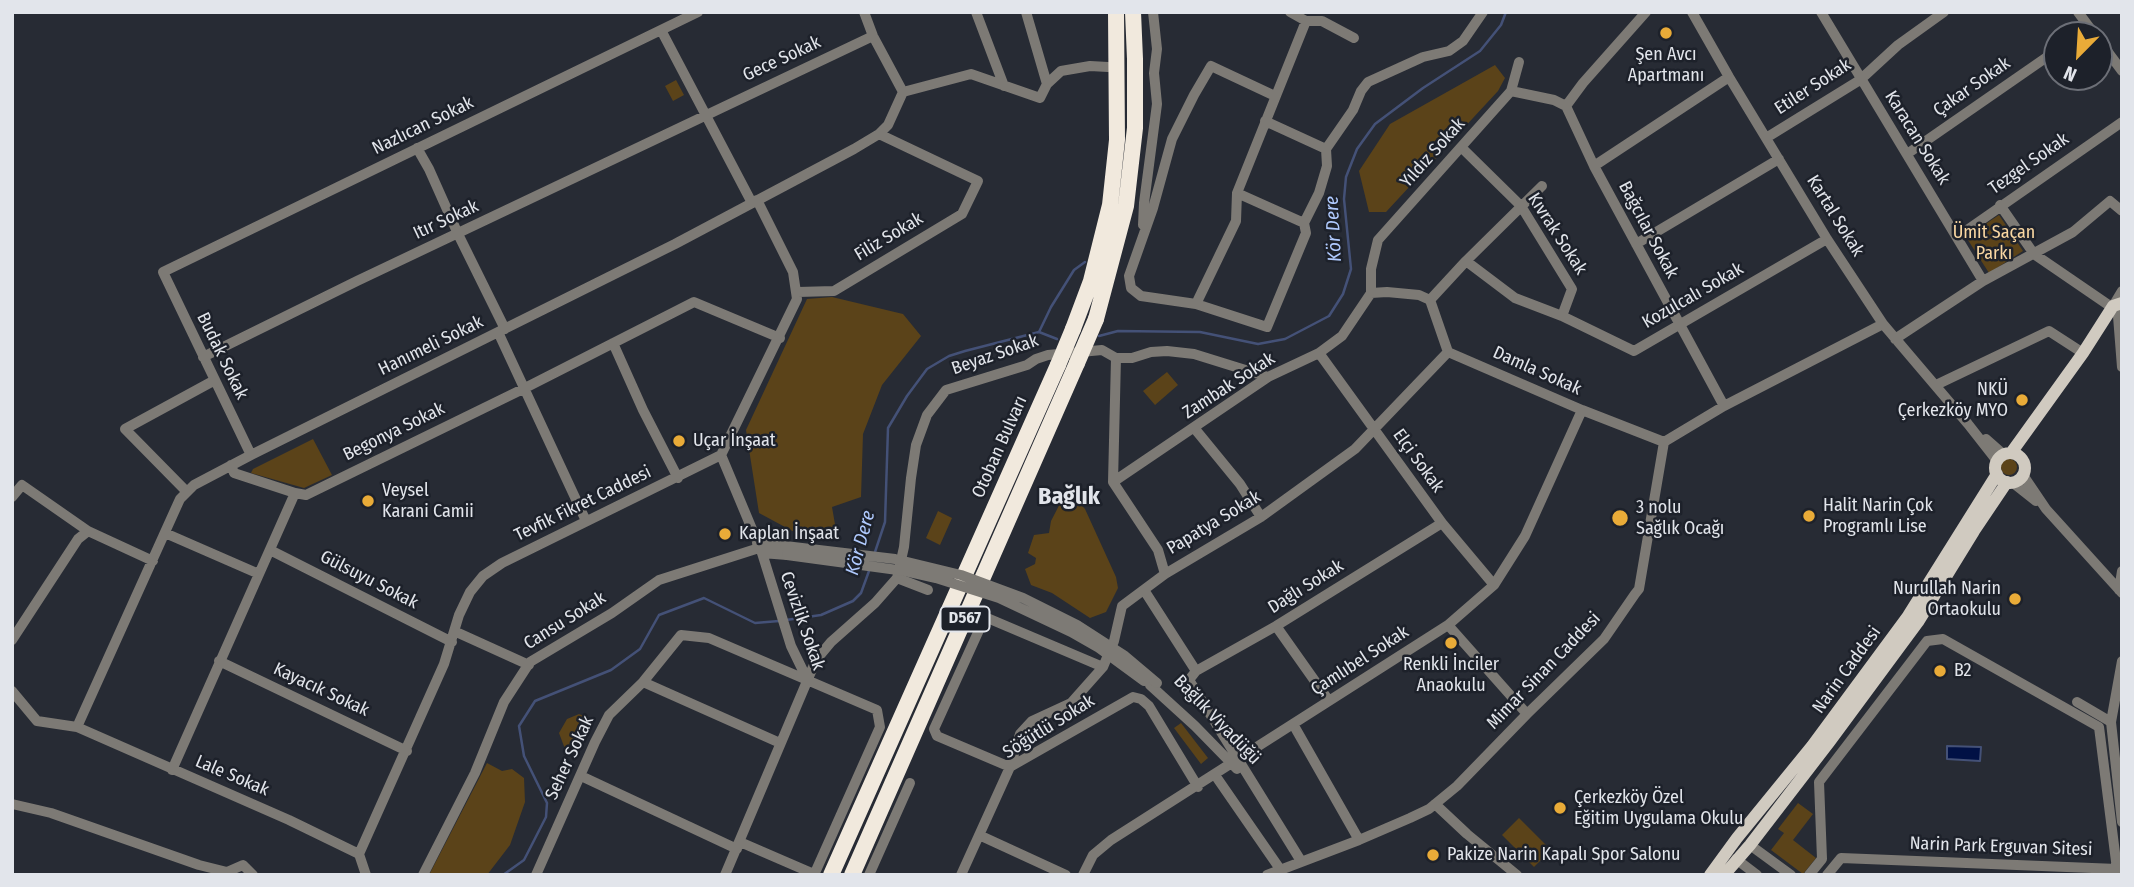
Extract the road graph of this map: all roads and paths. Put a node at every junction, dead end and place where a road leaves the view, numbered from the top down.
1 (698, 12) edge
2 (864, 12) edge
3 (975, 12) edge
4 (1026, 12) edge
5 (1116, 12) edge
6 (1133, 12) edge
7 (1153, 12) edge
8 (1290, 12) edge
9 (1483, 12) edge
10 (1646, 12) edge
11 (1692, 12) edge
12 (1821, 12) edge
13 (1944, 12) edge
14 (1306, 21) junction
15 (661, 30) junction
16 (873, 36) junction
17 (1354, 38) dead end
18 (2043, 60) edge
19 (1519, 62) dead end
20 (1108, 67) dead end
21 (1728, 77) junction
22 (1860, 79) junction
23 (1047, 84) junction
24 (1004, 86) junction
25 (1511, 91) junction
26 (903, 92) junction
27 (1275, 96) junction
28 (1566, 106) junction
29 (704, 115) junction
30 (1265, 121) junction
31 (2122, 121) edge
32 (879, 134) junction
33 (1766, 138) junction
34 (417, 148) junction
35 (1462, 148) junction
36 (1326, 149) junction
37 (1907, 154) junction
38 (1779, 159) junction
39 (1594, 166) junction
40 (1542, 186) dead end
41 (1237, 193) junction
42 (754, 202) junction
43 (2000, 205) junction
44 (1521, 206) junction
45 (2122, 211) edge
46 (1304, 223) junction
47 (1143, 233) junction
48 (458, 234) junction
49 (1957, 237) junction
50 (1827, 239) junction
51 (1636, 244) junction
52 (2034, 254) junction
53 (1466, 261) junction
54 (163, 272) joint
55 (1983, 281) junction
56 (2122, 291) edge
57 (797, 292) junction
58 (1371, 293) junction
59 (1430, 300) junction
60 (1196, 303) junction
61 (2117, 304) edge
62 (1562, 316) junction
63 (1883, 324) junction
64 (1680, 325) junction
65 (502, 331) junction
66 (780, 338) junction
67 (1895, 339) junction
68 (612, 343) junction
69 (1448, 352) junction
70 (1319, 353) junction
71 (2083, 353) junction
72 (203, 357) junction
73 (1116, 358) junction
74 (2122, 367) edge
75 (1268, 377) junction
76 (215, 380) junction
77 (1936, 385) junction
78 (523, 389) junction
79 (1724, 406) junction
80 (1582, 410) junction
81 (1195, 429) junction
82 (1374, 429) junction
83 (1664, 442) junction
84 (251, 455) junction
85 (721, 455) junction
86 (231, 466) junction
87 (2009, 468) junction
88 (678, 478) junction
89 (1113, 482) junction
90 (187, 492) junction
91 (295, 493) junction
92 (12, 497) edge
93 (1261, 517) junction
94 (586, 521) junction
95 (1442, 523) junction
96 (88, 531) junction
97 (165, 533) junction
98 (759, 548) junction
99 (270, 550) junction
100 (153, 561) junction
101 (2122, 572) edge
102 (1166, 573) junction
103 (260, 574) junction
104 (897, 578) junction
105 (1494, 585) junction
106 (928, 590) dead end
107 (1144, 590) junction
108 (2120, 591) edge
109 (1448, 625) junction
110 (1276, 626) junction
111 (453, 637) junction
112 (12, 640) edge
113 (219, 661) junction
114 (2122, 662) edge
115 (529, 665) junction
116 (1103, 667) junction
117 (1192, 676) junction
118 (807, 678) junction
119 (643, 682) junction
120 (12, 691) edge
121 (1329, 701) junction
122 (2077, 702) dead end
123 (1527, 714) junction
124 (2111, 722) junction
125 (1293, 724) junction
126 (77, 727) junction
127 (780, 743) junction
128 (407, 751) junction
129 (1236, 762) junction
130 (1010, 767) junction
131 (172, 770) junction
132 (1215, 775) junction
133 (581, 776) junction
134 (910, 783) dead end
135 (1198, 787) junction
136 (12, 804) edge
137 (1435, 804) junction
138 (2122, 822) edge
139 (978, 835) junction
140 (1359, 840) junction
141 (738, 845) junction
142 (1750, 845) junction
143 (359, 853) junction
144 (1736, 859) junction
145 (1301, 861) junction
146 (1280, 869) junction
147 (364, 871) edge
148 (253, 875) edge
149 (423, 875) edge
150 (536, 875) edge
151 (725, 875) edge
152 (814, 875) edge
153 (831, 875) edge
154 (852, 875) edge
155 (869, 875) edge
156 (961, 875) edge
157 (1066, 875) edge
158 (1083, 875) edge
159 (1267, 875) edge
160 (1517, 875) edge
161 (1710, 875) edge
162 (1724, 875) edge
163 (1757, 875) edge
164 (1791, 875) edge
165 (1809, 875) edge
166 (1827, 875) edge

1 - 15 street, Nazlıcan Sokak
2 - 16 street
3 - 24 street
4 - 23 street
5 - 153 highway, Otoban Bulvarı / D567, bridge
6 - 154 highway, Otoban Bulvarı / D567, bridge
7 - 47 street
8 - 14 street
9 - 36 street
10 - 28 street
11 - 21 street, Kartal Sokak
12 - 22 street, Karacan Sokak
13 - 22 street, Etiler Sokak
14 - 17 street
14 - 27 street
15 - 29 street
15 - 34 street, Nazlıcan Sokak
16 - 26 street
16 - 29 street, Gece Sokak
18 - 37 street, Çakar Sokak
19 - 25 street
20 - 23 street
21 - 33 street, Kartal Sokak
21 - 39 street
22 - 33 street, Etiler Sokak
22 - 37 street, Karacan Sokak
23 - 24 street
24 - 26 street
25 - 28 street
25 - 35 street, Yıldız Sokak
26 - 32 street, Hanımeli Sokak
27 - 30 street
27 - 47 street
28 - 39 street, Bağcılar Sokak
29 - 42 street
29 - 48 street, Itır Sokak
30 - 36 street
30 - 41 street
31 - 43 street, Tezgel Sokak
32 - 42 street, Hanımeli Sokak
32 - 57 street, Filiz Sokak
33 - 38 street, Kartal Sokak
34 - 48 street
34 - 54 street, Nazlıcan Sokak
35 - 44 street, Kıvrak Sokak
35 - 58 street, Yıldız Sokak
36 - 46 street
37 - 49 street, Karacan Sokak
38 - 50 street, Kartal Sokak
38 - 51 street
39 - 51 street, Bağcılar Sokak
40 - 44 street
41 - 46 street
41 - 60 street
42 - 57 street
42 - 65 street, Hanımeli Sokak
43 - 49 street, Tezgel Sokak
43 - 52 street
44 - 53 street
44 - 62 street, Kıvrak Sokak
45 - 52 street
46 - 60 street
47 - 60 street
48 - 65 street
48 - 72 street, Itır Sokak
49 - 55 street, Karacan Sokak
50 - 63 street, Kartal Sokak
50 - 64 street, Kozulcalı Sokak
51 - 64 street, Bağcılar Sokak
52 - 55 street
52 - 61 street
53 - 59 street
53 - 62 street, Kozulcalı Sokak
54 - 72 street, Budak Sokak
55 - 67 street
56 - 61 street
57 - 66 street
58 - 59 street
58 - 70 street, Zambak Sokak
59 - 69 street
61 - 71 main road
61 - 74 street
62 - 64 street, Kozulcalı Sokak
63 - 67 street, Kartal Sokak
63 - 79 street
64 - 79 street, Bağcılar Sokak
65 - 78 street
65 - 84 street, Hanımeli Sokak
66 - 68 street, Begonya Sokak
66 - 85 street
67 - 77 street, Kartal Sokak
68 - 78 street, Begonya Sokak
68 - 88 street
69 - 80 street, Damla Sokak
69 - 82 street, Papatya Sokak
70 - 75 street, Zambak Sokak
70 - 82 street, Elçi Sokak
71 - 77 street
71 - 87 main road
72 - 76 street, Budak Sokak
73 - 75 street
73 - 89 street
73 - 104 street, Beyaz Sokak
75 - 81 street, Zambak Sokak
76 - 84 street, Budak Sokak
76 - 90 street
77 - 87 street, Kartal Sokak
78 - 91 street, Begonya Sokak
78 - 94 street
79 - 83 street
80 - 83 street, Damla Sokak
80 - 105 street, Çamlıbel Sokak
81 - 89 street, Zambak Sokak
81 - 93 street
82 - 93 street, Papatya Sokak
82 - 95 street, Elçi Sokak
83 - 123 street, Mimar Sinan Caddesi
84 - 86 street, Hanımeli Sokak
85 - 88 street, Tevfik Fikret Caddesi
85 - 98 street, Cevizlik Sokak
86 - 90 street, Hanımeli Sokak
86 - 91 street
87 - 108 street, Kartal Sokak
87 - 142 main road, Narin Caddesi
87 - 161 main road, Narin Caddesi
88 - 94 street, Tevfik Fikret Caddesi
89 - 102 street
90 - 97 street, Hanımeli Sokak
91 - 99 street
92 - 96 street
93 - 102 street, Papatya Sokak
94 - 111 street, Tevfik Fikret Caddesi
95 - 105 street, Elçi Sokak
95 - 110 street, Dağlı Sokak
96 - 100 street
96 - 112 street
97 - 100 street, Hanımeli Sokak
97 - 103 street
98 - 115 street, Cansu Sokak
98 - 118 street, Cevizlik Sokak
98 - 129 street, Bağlık Viyadüğü, bridge
99 - 103 street
99 - 111 street, Gülsuyu Sokak
100 - 126 street, Hanımeli Sokak
101 - 108 street
102 - 107 street, Papatya Sokak
103 - 113 street
104 - 106 street
104 - 118 street
105 - 109 street, Çamlıbel Sokak
107 - 116 street, Papatya Sokak
107 - 117 street
109 - 121 street, Çamlıbel Sokak
109 - 123 street
110 - 117 street, Dağlı Sokak
110 - 121 street
111 - 115 street, Gülsuyu Sokak
111 - 128 street, Tevfik Fikret Caddesi
113 - 128 street, Kayacık Sokak
113 - 131 street
114 - 124 street
115 - 149 street, Cansu Sokak
116 - 130 street, Papatya Sokak
116 - 130 street
117 - 129 street
118 - 119 street, Seher Sokak
118 - 127 street, Cevizlik Sokak
118 - 152 street
119 - 127 street
119 - 133 street, Seher Sokak
120 - 126 street, Lale Sokak
121 - 125 street, Çamlıbel Sokak
122 - 124 street
123 - 137 street, Mimar Sinan Caddesi
124 - 138 street
125 - 129 street, Çamlıbel Sokak
125 - 140 street
126 - 131 street, Lale Sokak
127 - 141 street, Cevizlik Sokak
128 - 143 street, Tevfik Fikret Caddesi
129 - 132 street, Çamlıbel Sokak
129 - 145 street, Bağlık Viyadüğü
130 - 135 street, Söğütlü Sokak
130 - 139 street, Söğütlü Sokak
131 - 143 street, Lale Sokak
132 - 135 street, Çamlıbel Sokak
132 - 146 street
133 - 141 street
133 - 150 street, Seher Sokak
134 - 155 street
135 - 158 street, Çamlıbel Sokak
136 - 148 street
137 - 140 street, Mimar Sinan Caddesi
137 - 160 street
139 - 156 street, Söğütlü Sokak
139 - 157 street
140 - 145 street, Mimar Sinan Caddesi
141 - 151 street, Cevizlik Sokak
141 - 152 street
142 - 144 main road, Narin Caddesi
142 - 164 street
143 - 147 street
144 - 162 main road, Narin Caddesi
144 - 163 street
145 - 146 street, Mimar Sinan Caddesi
146 - 159 street, Mimar Sinan Caddesi
165 - 166 street, Narin Park Erguvan Sitesi

